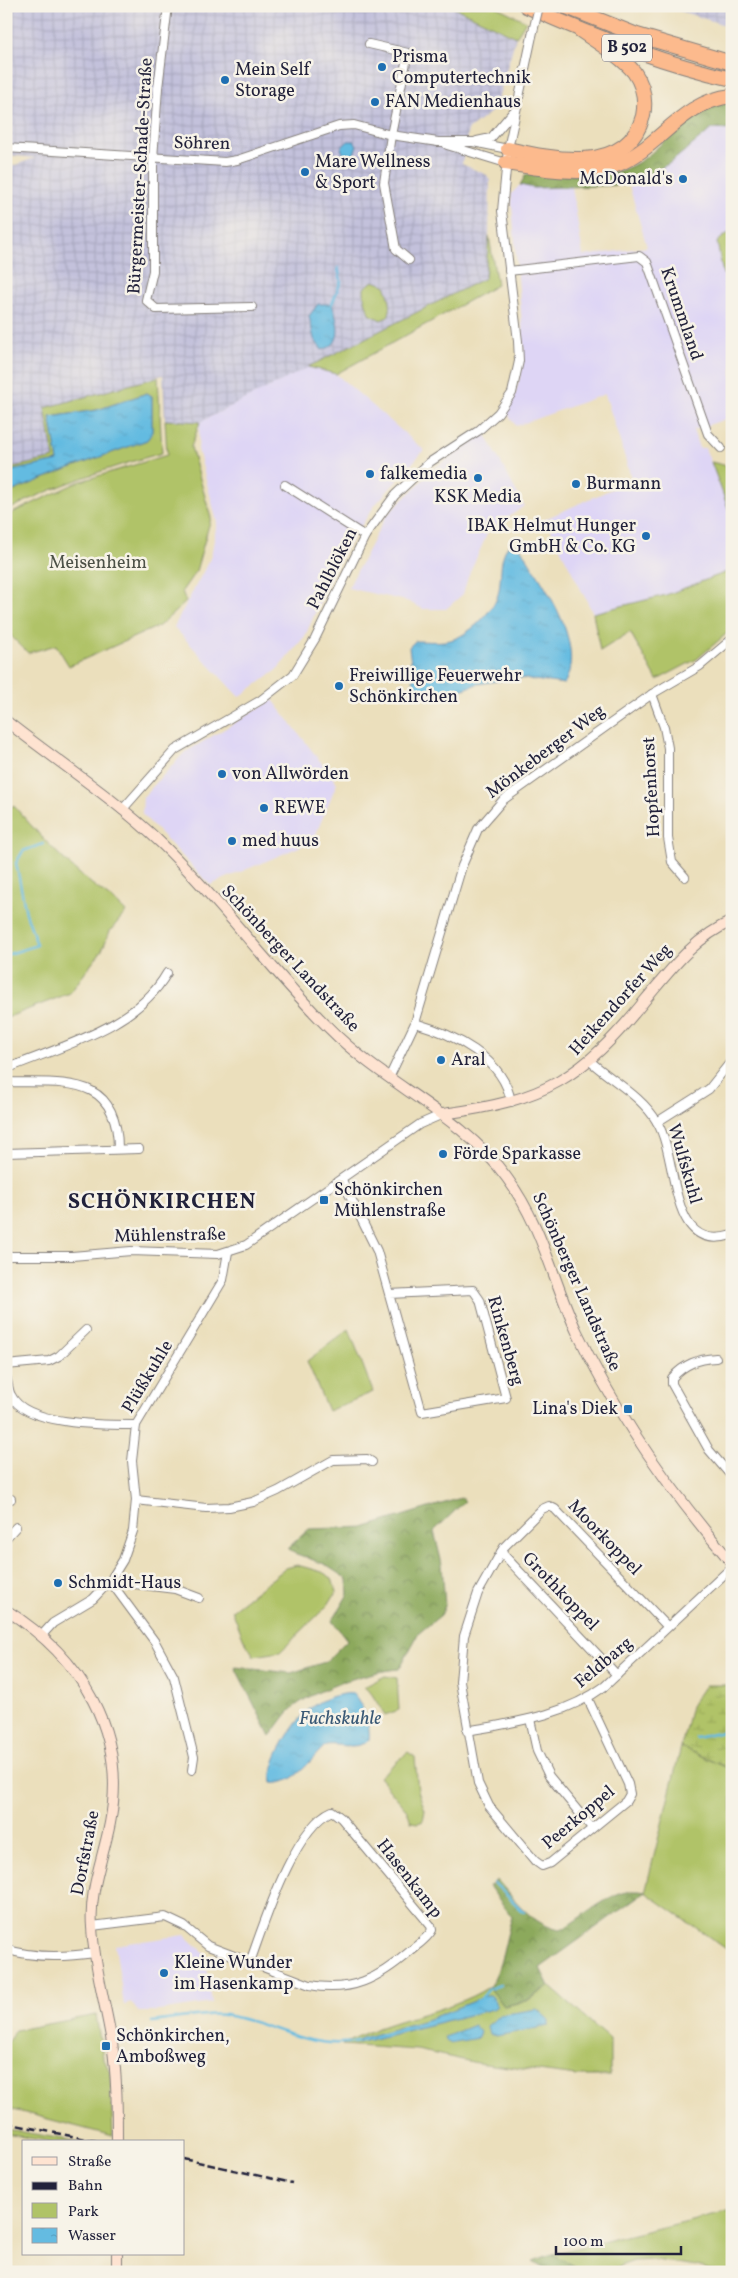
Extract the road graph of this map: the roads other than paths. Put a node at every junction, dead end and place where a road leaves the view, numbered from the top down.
1 (168, 6) edge
2 (526, 6) edge
3 (539, 6) edge
4 (564, 6) edge
5 (580, 30) junction
6 (369, 44) dead end
7 (732, 63) edge
8 (732, 79) edge
9 (732, 96) edge
10 (515, 111) junction
11 (391, 135) junction
12 (438, 142) junction
13 (472, 142) junction
14 (6, 148) edge
15 (508, 148) junction
16 (153, 159) junction
17 (506, 163) junction
18 (409, 260) dead end
19 (509, 271) junction
20 (252, 306) dead end
21 (721, 448) dead end
22 (285, 486) dead end
23 (365, 536) junction
24 (732, 639) edge
25 (652, 694) junction
26 (6, 721) edge
27 (122, 810) junction
28 (685, 877) dead end
29 (732, 921) edge
30 (167, 973) dead end
31 (415, 1023) junction
32 (590, 1060) junction
33 (732, 1060) edge
34 (6, 1069) edge
35 (389, 1078) junction
36 (6, 1082) edge
37 (511, 1102) junction
38 (443, 1114) junction
39 (657, 1122) junction
40 (118, 1149) junction
41 (139, 1149) dead end
42 (6, 1153) edge
43 (342, 1180) junction
44 (732, 1234) edge
45 (228, 1252) junction
46 (6, 1256) edge
47 (389, 1294) junction
48 (86, 1330) dead end
49 (716, 1358) dead end
50 (6, 1365) edge
51 (6, 1376) edge
52 (136, 1426) junction
53 (372, 1462) dead end
54 (732, 1477) edge
55 (136, 1500) junction
56 (16, 1527) dead end
57 (6, 1538) edge
58 (501, 1552) junction
59 (732, 1565) edge
60 (110, 1581) junction
61 (199, 1598) dead end
62 (6, 1610) edge
63 (667, 1626) junction
64 (42, 1635) junction
65 (617, 1675) junction
66 (588, 1699) junction
67 (530, 1719) junction
68 (467, 1731) junction
69 (192, 1770) dead end
70 (592, 1828) junction
71 (92, 1926) junction
72 (6, 1949) edge
73 (95, 1953) junction
74 (250, 1962) junction
75 (117, 2140) edge
76 (117, 2256) edge
77 (118, 2272) edge

1 - 16 street, Bürgermeister-Schade-Straße
2 - 5 highway, B 502
3 - 10 street, Pahlblöken, bridge
4 - 7 highway, B 502
5 - 8 highway, B 502
5 - 15 highway
6 - 11 street
9 - 17 highway
10 - 13 street
10 - 15 street, Pahlblöken
11 - 12 street, Söhren
11 - 16 street, Söhren
11 - 18 street
12 - 13 street, Söhren
12 - 17 street
13 - 15 street
14 - 16 street, Söhren
15 - 17 street, Pahlblöken
16 - 20 street, Bürgermeister-Schade-Straße
17 - 19 street, Pahlblöken
19 - 21 street, Krummland
19 - 23 street, Pahlblöken
22 - 23 street
23 - 27 street, Pahlblöken
24 - 25 street, Mönkeberger Weg
25 - 28 street, Hopfenhorst
25 - 31 street, Mönkeberger Weg
26 - 27 main road, Schönberger Landstraße
27 - 35 main road, Schönberger Landstraße
29 - 32 main road, Heikendorfer Weg
30 - 34 street
31 - 35 street, Mönkeberger Weg
31 - 37 street
32 - 37 main road, Heikendorfer Weg
32 - 39 street, Wulfskuhl
33 - 39 street
35 - 38 main road, Schönberger Landstraße
36 - 40 street
37 - 38 main road, Heikendorfer Weg
38 - 43 street, Mühlenstraße
38 - 59 main road, Schönberger Landstraße
39 - 44 street, Wulfskuhl
40 - 41 street
40 - 42 street
43 - 45 street, Mühlenstraße
43 - 47 street, Rinkenberg
45 - 46 street, Mühlenstraße
45 - 52 street, Plüßkuhle
47 - 47 street, Rinkenberg
48 - 50 street
49 - 54 street
51 - 52 street
52 - 55 street, Plüßkuhle
53 - 55 street
55 - 60 street, Plüßkuhle
56 - 57 street
58 - 63 street, Moorkoppel
58 - 65 street, Grothkoppel
58 - 68 street, Moorkoppel
59 - 63 street, Feldbarg
60 - 61 street
60 - 64 street, Plüßkuhle
60 - 69 street
62 - 64 main road, Dorfstraße
63 - 65 street, Feldbarg
64 - 71 main road, Dorfstraße
65 - 66 street, Feldbarg
66 - 67 street, Feldbarg
66 - 70 street, Peerkoppel
67 - 68 street, Feldbarg
67 - 70 street
68 - 70 street, Peerkoppel
71 - 73 main road, Dorfstraße
71 - 74 street, Hasenkamp
72 - 73 street
73 - 75 main road, Dorfstraße
74 - 74 street, Hasenkamp
76 - 77 main road

